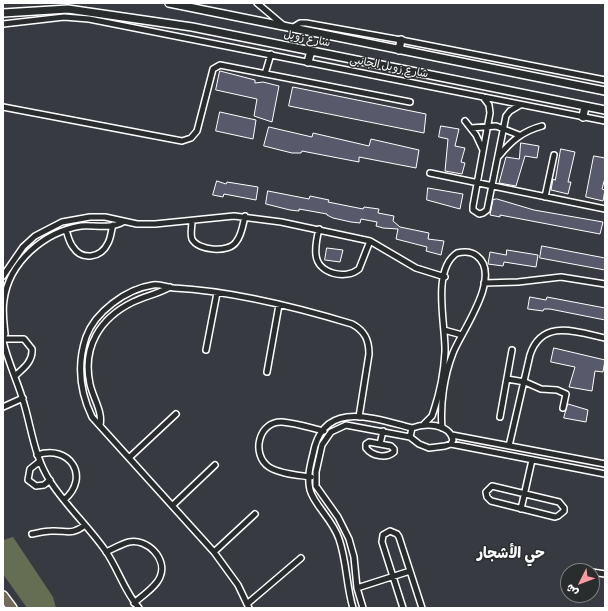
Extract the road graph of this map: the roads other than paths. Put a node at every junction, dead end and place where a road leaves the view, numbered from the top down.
1 (169, 3) edge
2 (257, 3) edge
3 (183, 4) edge
4 (48, 6) edge
5 (82, 7) edge
6 (3, 13) edge
7 (3, 24) edge
8 (284, 26) junction
9 (292, 28) junction
10 (401, 40) junction
11 (399, 50) junction
12 (311, 51) junction
13 (271, 54) junction
14 (308, 62) junction
15 (265, 74) junction
16 (605, 80) edge
17 (605, 91) edge
18 (482, 96) junction
19 (410, 102) dead end
20 (521, 105) junction
21 (585, 106) junction
22 (3, 107) edge
23 (605, 110) edge
24 (583, 117) junction
25 (465, 121) dead end
26 (605, 122) edge
27 (488, 126) junction
28 (542, 126) dead end
29 (471, 128) junction
30 (504, 128) junction
31 (519, 135) junction
32 (483, 151) junction
33 (554, 154) dead end
34 (498, 156) junction
35 (430, 173) dead end
36 (477, 183) junction
37 (492, 186) junction
38 (545, 197) junction
39 (605, 209) edge
40 (245, 216) junction
41 (192, 221) junction
42 (123, 222) junction
43 (113, 225) junction
44 (318, 229) junction
45 (66, 230) junction
46 (370, 241) junction
47 (3, 276) edge
48 (444, 277) junction
49 (484, 283) junction
50 (605, 284) edge
51 (170, 287) junction
52 (217, 292) junction
53 (279, 305) junction
54 (89, 329) junction
55 (444, 330) junction
56 (96, 333) junction
57 (462, 335) junction
58 (605, 338) edge
59 (3, 339) edge
60 (206, 350) dead end
61 (512, 350) dead end
62 (5, 358) edge
63 (267, 372) dead end
64 (16, 375) junction
65 (507, 379) junction
66 (525, 382) junction
67 (23, 398) junction
68 (3, 407) edge
69 (563, 408) dead end
70 (176, 414) dead end
71 (359, 417) junction
72 (500, 417) dead end
73 (424, 424) junction
74 (100, 425) junction
75 (412, 428) junction
76 (442, 428) junction
77 (322, 430) junction
78 (383, 431) junction
79 (331, 432) junction
80 (452, 436) junction
81 (410, 437) junction
82 (380, 444) junction
83 (450, 444) junction
84 (509, 446) junction
85 (37, 455) junction
86 (130, 457) junction
87 (532, 460) junction
88 (40, 461) junction
89 (605, 464) edge
90 (215, 465) dead end
91 (605, 474) edge
92 (308, 477) junction
93 (316, 478) junction
94 (50, 480) junction
95 (525, 493) junction
96 (64, 500) junction
97 (173, 505) junction
98 (521, 509) junction
99 (255, 514) dead end
100 (85, 525) junction
101 (32, 534) dead end
102 (106, 552) junction
103 (214, 552) junction
104 (301, 558) dead end
105 (410, 571) junction
106 (393, 576) junction
107 (357, 588) junction
108 (3, 596) edge
109 (134, 603) junction
110 (248, 606) edge
111 (12, 608) edge
112 (139, 608) edge
113 (353, 608) edge
114 (363, 608) edge
115 (404, 608) edge
116 (422, 608) edge

1 - 3 main road, شارع زويل
2 - 8 street
3 - 8 main road, شارع زويل
4 - 5 main road, شارع زويل
4 - 6 main road, شارع زويل
5 - 12 main road, شارع زويل
7 - 13 street, شارع زويل الجانبى
8 - 9 main road, شارع زويل
9 - 10 street
9 - 11 main road, شارع زويل
10 - 11 main road
10 - 16 street
11 - 17 main road, شارع زويل
12 - 14 main road
12 - 21 main road, شارع زويل
13 - 14 street, شارع زويل الجانبى
13 - 15 street
14 - 18 street, شارع زويل الجانبى
15 - 19 street
15 - 22 street
18 - 20 street, شارع زويل الجانبى
18 - 27 street
20 - 24 street, شارع زويل الجانبى
20 - 30 street
21 - 23 main road, شارع زويل
21 - 24 main road
24 - 26 street, شارع زويل الجانبى
25 - 29 street
27 - 29 street
27 - 30 street
27 - 32 street
28 - 31 street
29 - 32 street
30 - 31 street
30 - 34 street
31 - 34 street
32 - 36 street
33 - 38 street
34 - 37 street
35 - 36 street
36 - 37 street
36 - 37 street
37 - 38 street
38 - 39 street
40 - 41 street
40 - 41 street
40 - 44 street
41 - 42 street
42 - 43 street
42 - 47 street
43 - 45 street
43 - 45 street
44 - 46 street
44 - 46 street
45 - 59 street
46 - 48 street
48 - 49 street
48 - 55 street
49 - 50 street
49 - 57 street
51 - 52 street
51 - 54 street
51 - 56 street
52 - 53 street
52 - 60 street
53 - 63 street
53 - 71 street
54 - 56 street
54 - 74 street
55 - 57 street
55 - 73 street
56 - 74 street
57 - 76 street
58 - 66 street
59 - 62 street
59 - 64 street
61 - 65 street
62 - 64 street
64 - 67 street
65 - 66 street
65 - 72 street
66 - 69 street
66 - 84 street
67 - 68 street
67 - 85 street
70 - 86 street
71 - 75 street
71 - 77 street
73 - 75 street
73 - 76 street
74 - 86 street
75 - 81 street
76 - 80 street
77 - 79 street
77 - 92 street
77 - 92 street
78 - 79 street
78 - 81 street
78 - 82 street
79 - 93 street
80 - 83 street
80 - 84 street
81 - 83 street
82 - 82 street
83 - 87 street
84 - 89 street
85 - 88 street
85 - 96 street
86 - 97 street
87 - 91 street
87 - 95 street
88 - 94 street
88 - 94 street
90 - 97 street
92 - 93 street
92 - 113 street
93 - 107 street
94 - 96 street
95 - 98 street
95 - 98 street
95 - 98 street
96 - 100 street
97 - 103 street
99 - 103 street
100 - 101 street
100 - 102 street
102 - 109 street
102 - 109 street
103 - 110 street
104 - 110 street
105 - 106 street
105 - 106 street
105 - 116 street
106 - 107 street
106 - 115 street
107 - 114 street
108 - 111 highway
109 - 112 street

